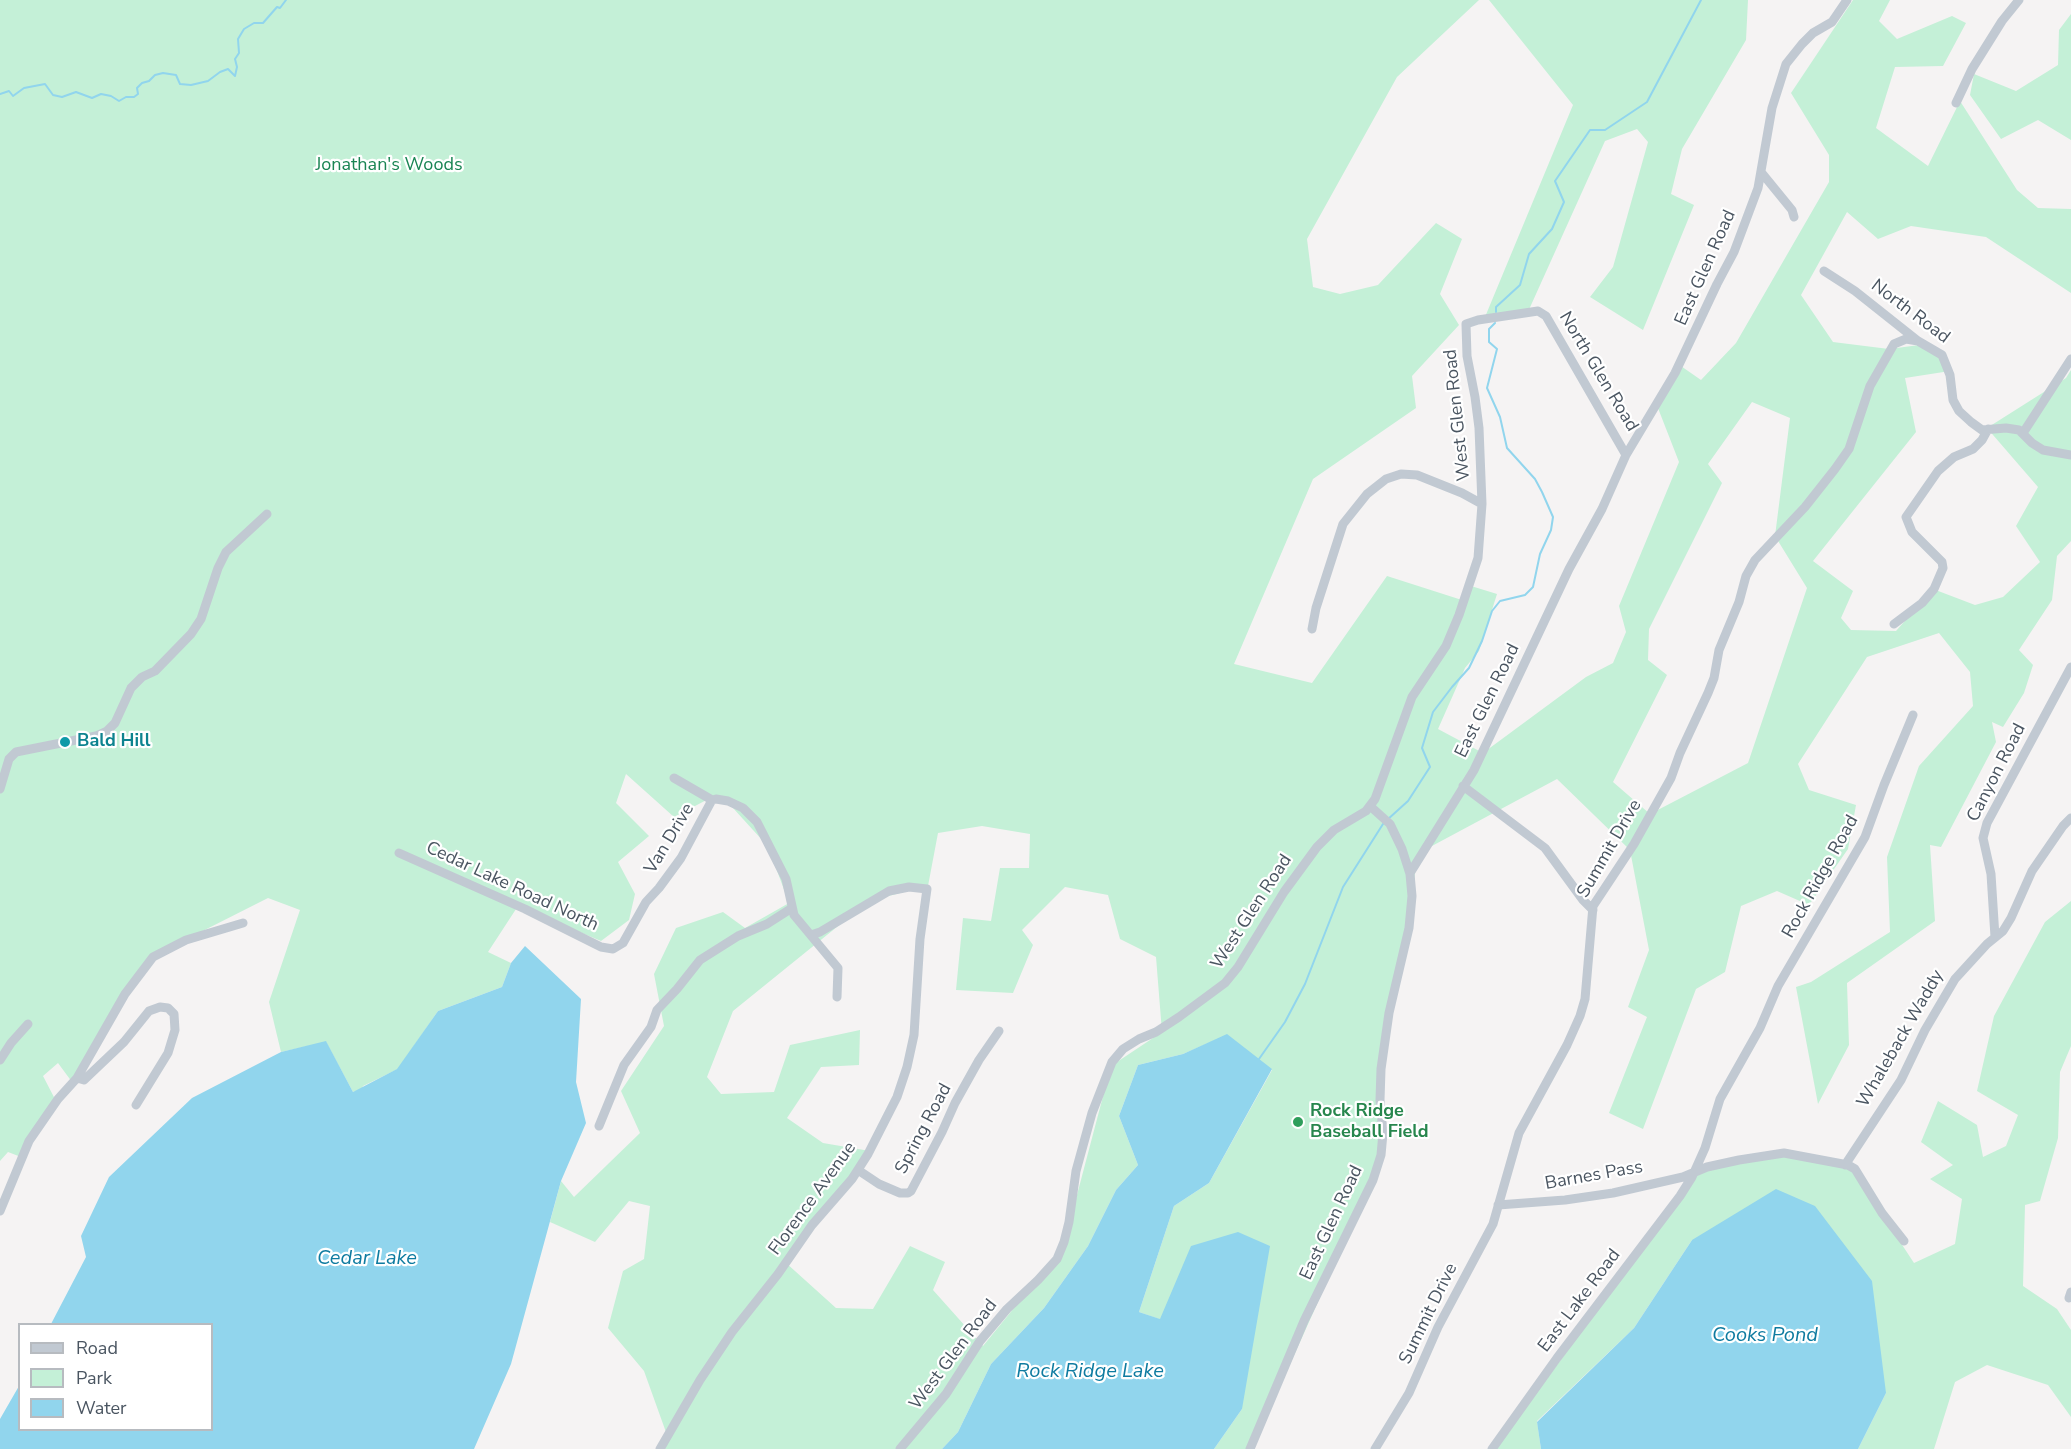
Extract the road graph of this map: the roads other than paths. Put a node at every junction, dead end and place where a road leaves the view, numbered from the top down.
1 (1847, 0) edge
2 (2019, 0) edge
3 (1956, 103) dead end
4 (1761, 172) junction
5 (1794, 217) dead end
6 (1824, 271) dead end
7 (1466, 324) joint
8 (1918, 341) junction
9 (2071, 358) edge
10 (1988, 429) junction
11 (2023, 433) junction
12 (1626, 455) junction
13 (2071, 455) edge
14 (1482, 504) junction
15 (267, 514) dead end
16 (1894, 624) dead end
17 (1312, 629) dead end
18 (2071, 667) edge
19 (1913, 715) dead end
20 (674, 778) dead end
21 (1463, 786) junction
22 (0, 789) edge
23 (712, 800) junction
24 (1370, 806) junction
25 (2071, 818) edge
26 (399, 853) dead end
27 (1410, 873) junction
28 (792, 908) junction
29 (1593, 910) junction
30 (243, 923) dead end
31 (634, 923) joint
32 (811, 935) junction
33 (1995, 937) junction
34 (837, 997) dead end
35 (28, 1024) dead end
36 (999, 1031) dead end
37 (0, 1060) edge
38 (77, 1078) junction
39 (136, 1105) dead end
40 (599, 1126) dead end
41 (1845, 1165) junction
42 (858, 1170) junction
43 (1694, 1172) junction
44 (1498, 1205) junction
45 (0, 1210) edge
46 (1904, 1241) dead end
47 (660, 1449) edge
48 (900, 1449) edge
49 (1250, 1449) edge
50 (1375, 1449) edge
51 (1492, 1449) edge

1 - 4 street, East Glen Road
2 - 3 street
4 - 5 street
4 - 12 street, East Glen Road
6 - 8 street, North Road
7 - 12 street, North Glen Road
7 - 14 street, West Glen Road
8 - 10 street, North Road
8 - 29 street, Summit Drive
9 - 11 street
10 - 11 street, North Road
10 - 16 street
11 - 13 street, North Road
12 - 21 street, East Glen Road
14 - 17 street
14 - 24 street, West Glen Road
15 - 22 street
18 - 33 street, Canyon Road
19 - 43 street, Rock Ridge Road
20 - 23 street
21 - 27 street, East Glen Road
21 - 29 street
23 - 28 street, Van Drive
23 - 31 street, Van Drive
24 - 27 street
24 - 48 street, West Glen Road
25 - 33 street
26 - 31 street, Cedar Lake Road North
27 - 49 street, East Glen Road
28 - 32 street, Van Drive
28 - 40 street
29 - 44 street, Summit Drive
30 - 38 street
32 - 34 street, Van Drive
32 - 42 street, Florence Avenue
33 - 41 street, Whaleback Waddy
35 - 37 street
36 - 42 street, Spring Road
38 - 39 street
38 - 45 street
41 - 43 street, Barnes Pass
41 - 46 street
42 - 47 street, Florence Avenue
43 - 44 street, Barnes Pass
43 - 51 street, East Lake Road
44 - 50 street, Summit Drive

